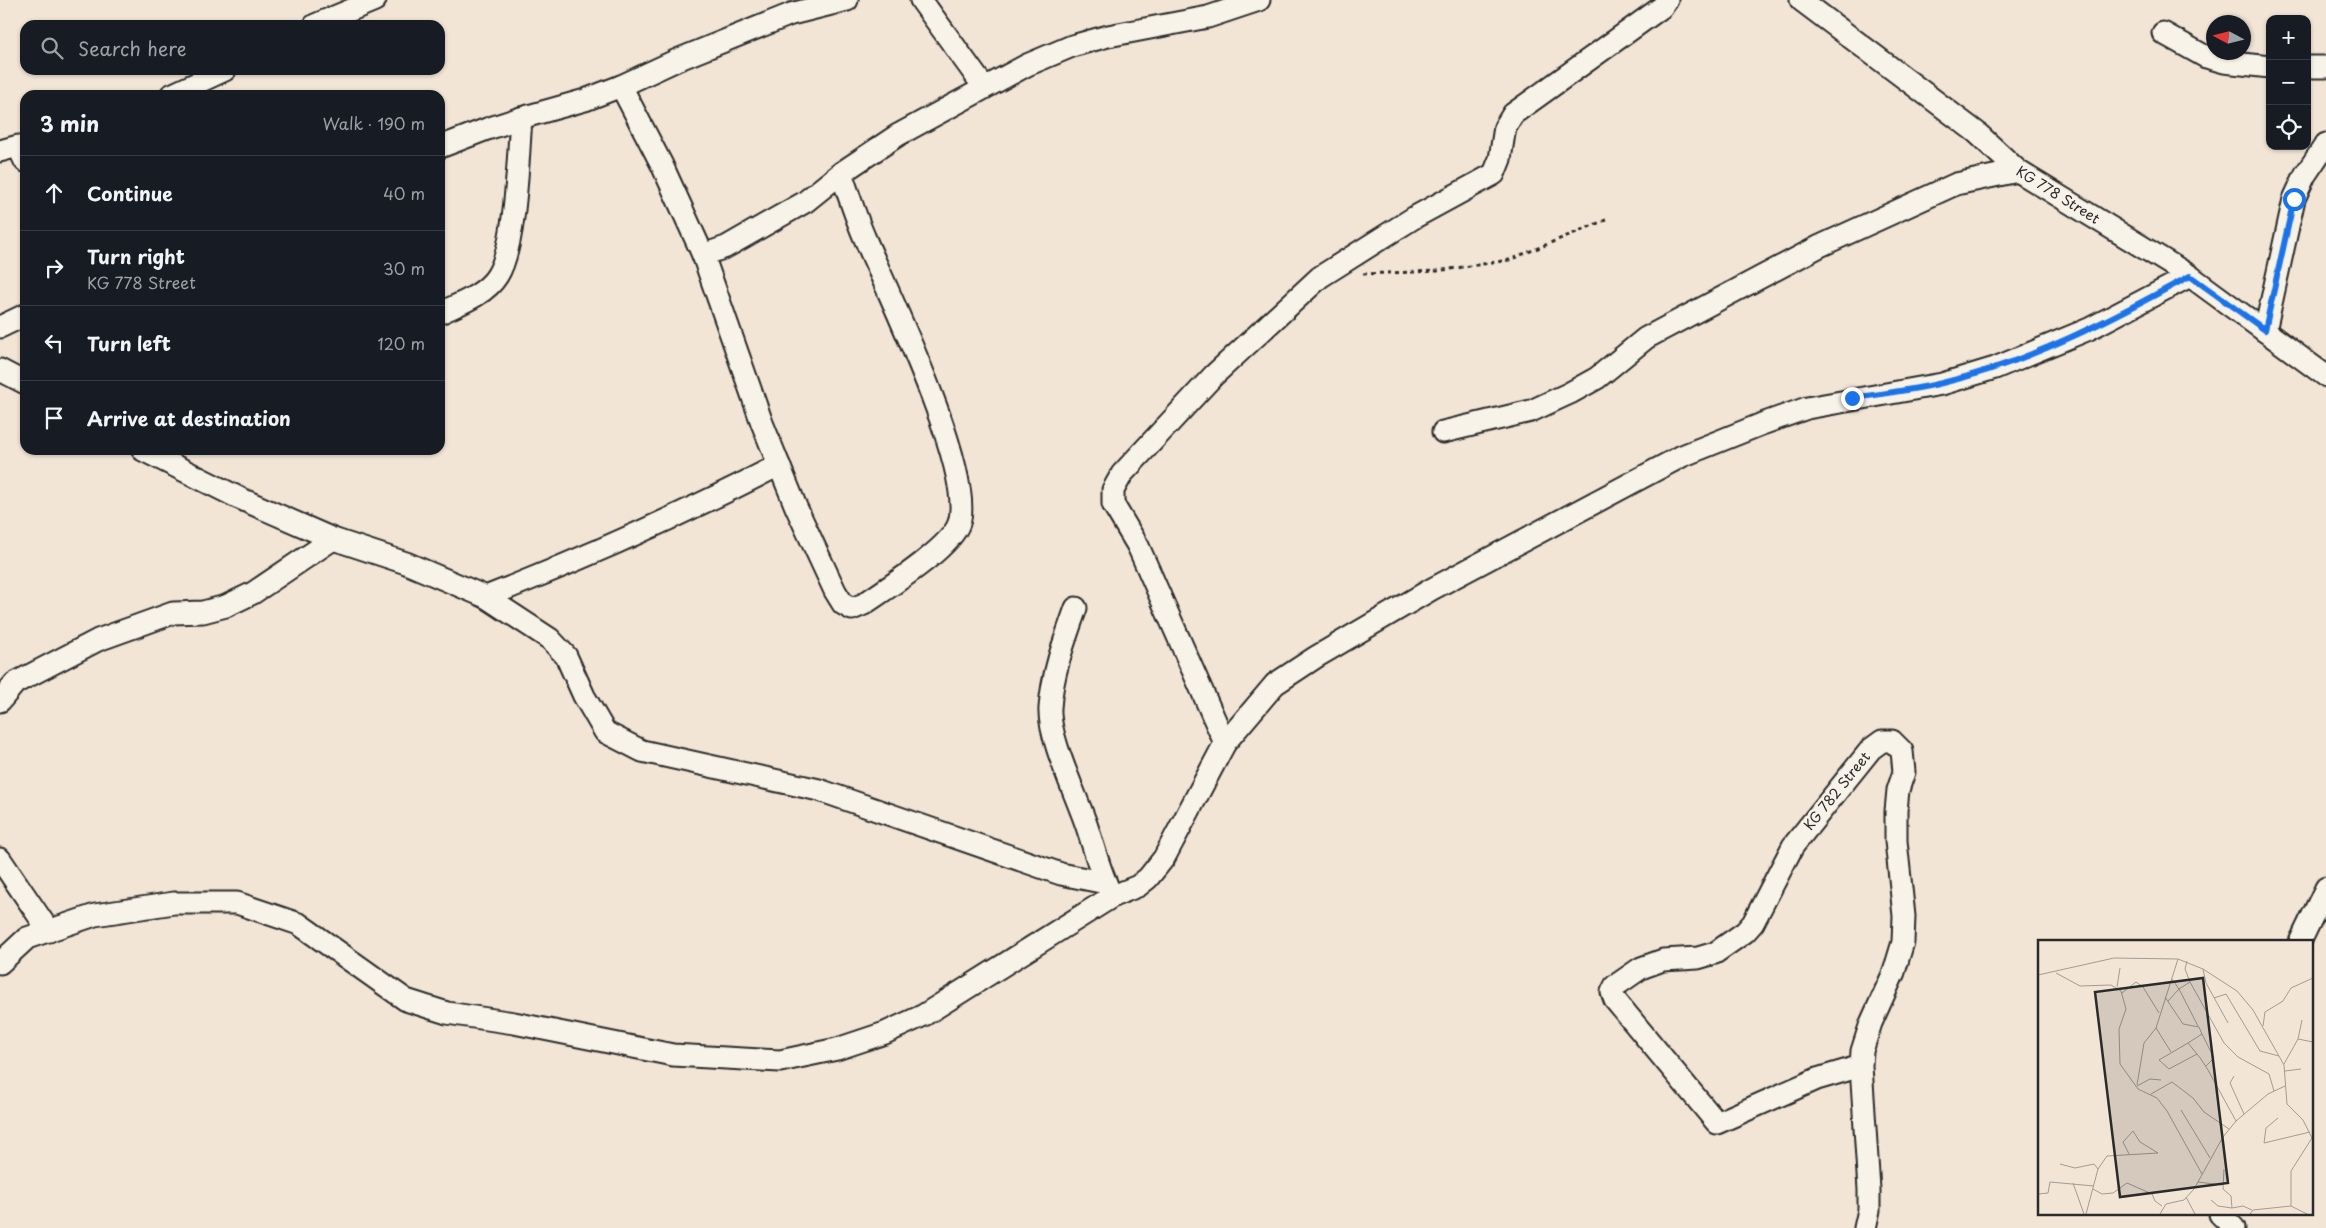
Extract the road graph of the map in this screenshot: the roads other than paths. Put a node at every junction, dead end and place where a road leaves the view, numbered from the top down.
1 (374, 0) edge
2 (848, 0) edge
3 (921, 0) edge
4 (1259, 0) edge
5 (1667, 0) edge
6 (1800, 0) edge
7 (327, 20) edge
8 (2163, 33) dead end
9 (2266, 67) edge
10 (2311, 67) edge
11 (2326, 67) edge
12 (215, 75) edge
13 (621, 86) junction
14 (984, 87) junction
15 (182, 90) edge
16 (521, 118) junction
17 (2326, 144) edge
18 (445, 145) edge
19 (2018, 171) junction
20 (842, 173) junction
21 (703, 255) junction
22 (2190, 276) junction
23 (445, 311) edge
24 (20, 317) edge
25 (0, 327) edge
26 (2265, 330) junction
27 (0, 370) edge
28 (2326, 376) edge
29 (20, 381) edge
30 (1443, 432) dead end
31 (158, 455) edge
32 (779, 465) junction
33 (333, 539) junction
34 (486, 597) junction
35 (1076, 608) dead end
36 (0, 700) edge
37 (1225, 743) junction
38 (0, 859) edge
39 (2326, 888) edge
40 (1109, 890) junction
41 (49, 931) junction
42 (2301, 940) edge
43 (0, 963) edge
44 (1861, 1066) junction
45 (2222, 1216) edge
46 (1865, 1228) edge
47 (2234, 1228) edge

1 - 7 street
2 - 13 street
3 - 14 street
4 - 14 street
5 - 37 street
6 - 19 street, KG 778 Street
8 - 9 street
10 - 11 street
12 - 15 street
13 - 16 street
13 - 21 street
14 - 20 street
16 - 18 street
16 - 23 street
17 - 26 street
19 - 22 street, KG 778 Street
19 - 30 street
20 - 21 street
20 - 32 street
21 - 32 street
22 - 26 street, KG 778 Street
22 - 37 street
24 - 25 street
26 - 28 street, KG 778 Street
27 - 29 street
31 - 33 street
32 - 34 street
33 - 34 street
33 - 36 street
34 - 40 street
35 - 40 street
37 - 40 street
38 - 41 street
39 - 42 street
40 - 41 street
41 - 43 street
44 - 44 street, KG 782 Street
44 - 46 street, KG 782 Street
45 - 47 street

